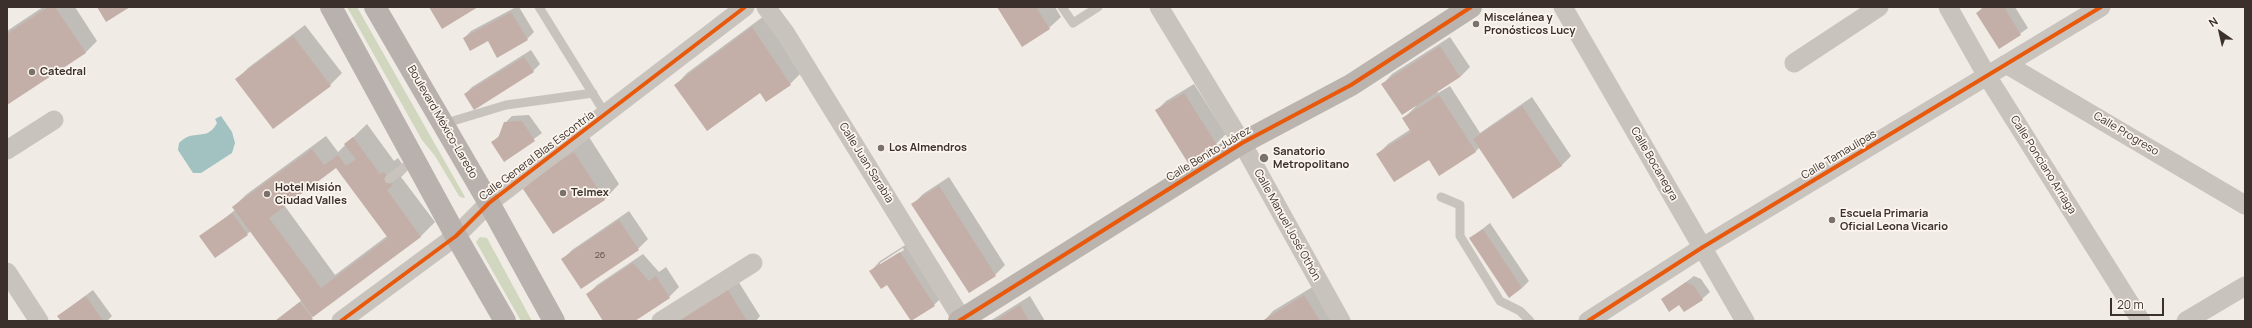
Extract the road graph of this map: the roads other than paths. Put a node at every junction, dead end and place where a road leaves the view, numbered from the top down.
1 (331, 7) edge
2 (375, 7) edge
3 (539, 7) edge
4 (745, 7) edge
5 (766, 7) edge
6 (1062, 7) edge
7 (1098, 7) edge
8 (1159, 7) edge
9 (1471, 7) edge
10 (1563, 7) edge
11 (1879, 7) edge
12 (1948, 7) edge
13 (2101, 7) edge
14 (1794, 63) dead end
15 (2006, 64) junction
16 (1987, 76) junction
17 (593, 93) junction
18 (606, 114) junction
19 (54, 120) dead end
20 (443, 124) junction
21 (1242, 143) junction
22 (7, 150) edge
23 (414, 160) junction
24 (389, 179) dead end
25 (1441, 197) dead end
26 (489, 203) junction
27 (2245, 205) edge
28 (456, 236) junction
29 (1702, 247) junction
30 (753, 263) dead end
31 (7, 272) edge
32 (2245, 286) edge
33 (961, 320) edge
34 (39, 321) edge
35 (341, 321) edge
36 (505, 321) edge
37 (554, 321) edge
38 (661, 321) edge
39 (1341, 321) edge
40 (1530, 321) edge
41 (1588, 321) edge
42 (1745, 321) edge
43 (2141, 321) edge
44 (2186, 321) edge

1 - 23 main road
2 - 20 main road, Boulevard México-Laredo
3 - 17 lane
4 - 18 street, Calle General Blas Escontría
5 - 33 street, Calle Juan Sarabia
6 - 7 lane
8 - 21 street, Calle Manuel José Othón
9 - 21 street, Calle Benito Juárez
10 - 29 street, Calle Bocanegra
11 - 14 street
12 - 16 street, Calle Ponciano Arriaga
13 - 15 street, Calle Tamaulipas
15 - 16 street, Calle Tamaulipas
15 - 27 street, Calle Progreso
16 - 29 street, Calle Tamaulipas
16 - 43 street, Calle Ponciano Arriaga
17 - 18 lane
17 - 20 lane
18 - 26 street, Calle General Blas Escontría
19 - 22 street
20 - 26 main road, Boulevard México-Laredo
21 - 33 street, Calle Benito Juárez
21 - 39 street, Calle Manuel José Othón
23 - 24 lane
23 - 28 main road
25 - 40 lane
26 - 28 street, Calle General Blas Escontría
26 - 37 main road, Boulevard México-Laredo
28 - 35 street, Calle General Blas Escontría
28 - 36 main road
29 - 41 street, Calle Tamaulipas
29 - 42 street, Calle Bocanegra
30 - 38 street
31 - 34 street
32 - 44 street

